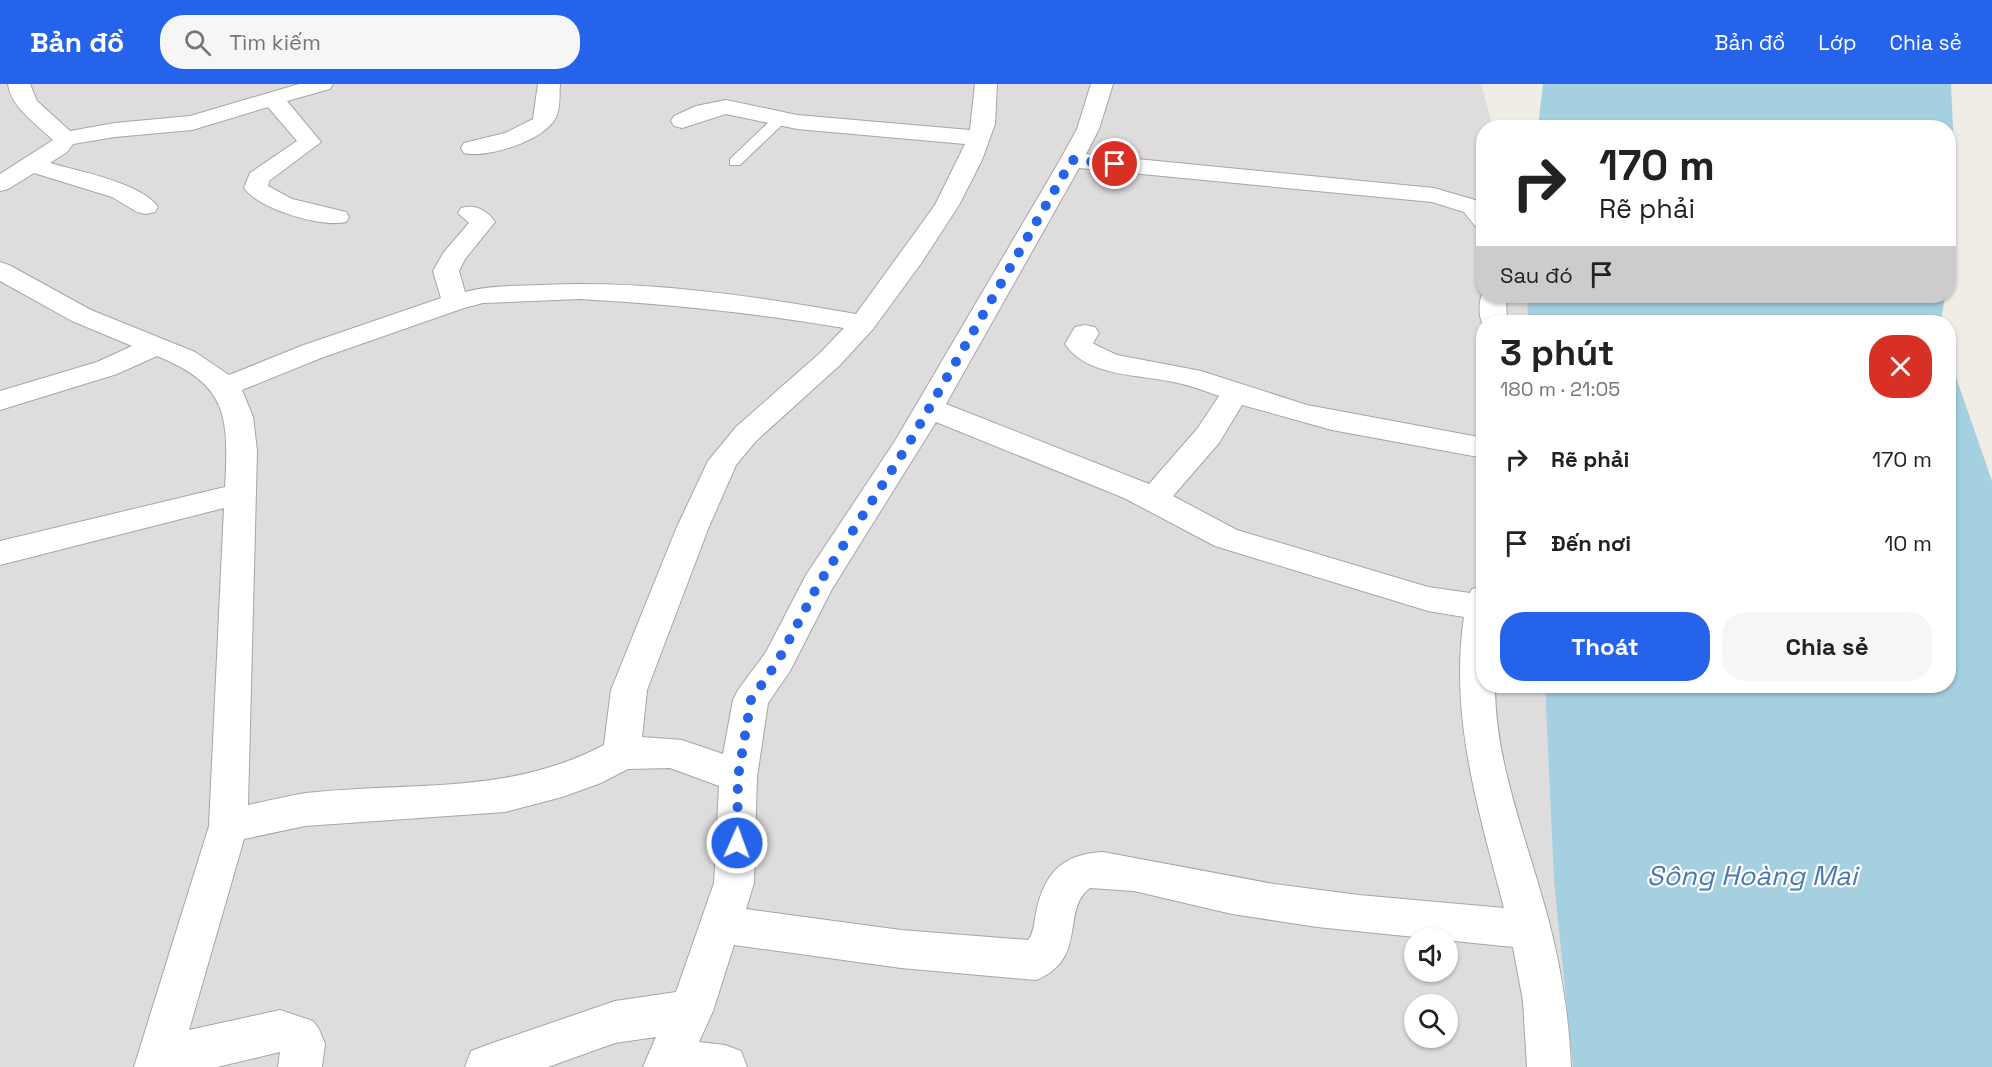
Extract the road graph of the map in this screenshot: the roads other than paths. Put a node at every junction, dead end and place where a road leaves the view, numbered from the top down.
1 (19, 84) edge
2 (322, 84) edge
3 (549, 84) edge
4 (986, 84) edge
5 (1102, 84) edge
6 (273, 99) junction
7 (780, 119) junction
8 (682, 121) dead end
9 (979, 138) junction
10 (65, 139) junction
11 (472, 148) dead end
12 (1072, 160) junction
13 (735, 162) dead end
14 (32, 165) junction
15 (0, 184) edge
16 (146, 207) dead end
17 (1476, 211) edge
18 (470, 213) dead end
19 (337, 217) dead end
20 (0, 270) edge
21 (455, 302) junction
22 (864, 323) junction
23 (1085, 333) dead end
24 (155, 346) junction
25 (224, 387) junction
26 (1235, 393) junction
27 (0, 401) edge
28 (928, 408) junction
29 (1476, 447) edge
30 (239, 494) junction
31 (1153, 499) junction
32 (0, 553) edge
33 (1476, 602) edge
34 (1477, 693) edge
35 (622, 754) junction
36 (738, 777) junction
37 (228, 826) junction
38 (720, 924) junction
39 (1530, 929) junction
40 (691, 1011) junction
41 (157, 1063) edge
42 (666, 1064) edge
43 (300, 1067) edge
44 (487, 1067) edge
45 (725, 1067) edge
46 (1549, 1067) edge

1 - 10 street
2 - 6 street
3 - 11 street
4 - 9 street
5 - 12 street
6 - 10 street
6 - 19 street
7 - 8 street
7 - 9 street
7 - 13 lane
9 - 22 street
10 - 14 street
12 - 17 street
12 - 28 street
14 - 15 street
14 - 16 street
18 - 21 street
20 - 24 street
21 - 22 street
21 - 25 street
22 - 35 street
23 - 26 street
24 - 25 street
24 - 27 street
25 - 30 street
26 - 29 street
26 - 31 street
28 - 31 street
28 - 36 street
30 - 32 street
30 - 37 street
31 - 33 street
34 - 39 street
35 - 36 street
35 - 37 street
36 - 38 street
37 - 41 street
38 - 39 street
38 - 40 street
39 - 46 street
40 - 42 street
40 - 44 street
41 - 43 street
42 - 45 street

